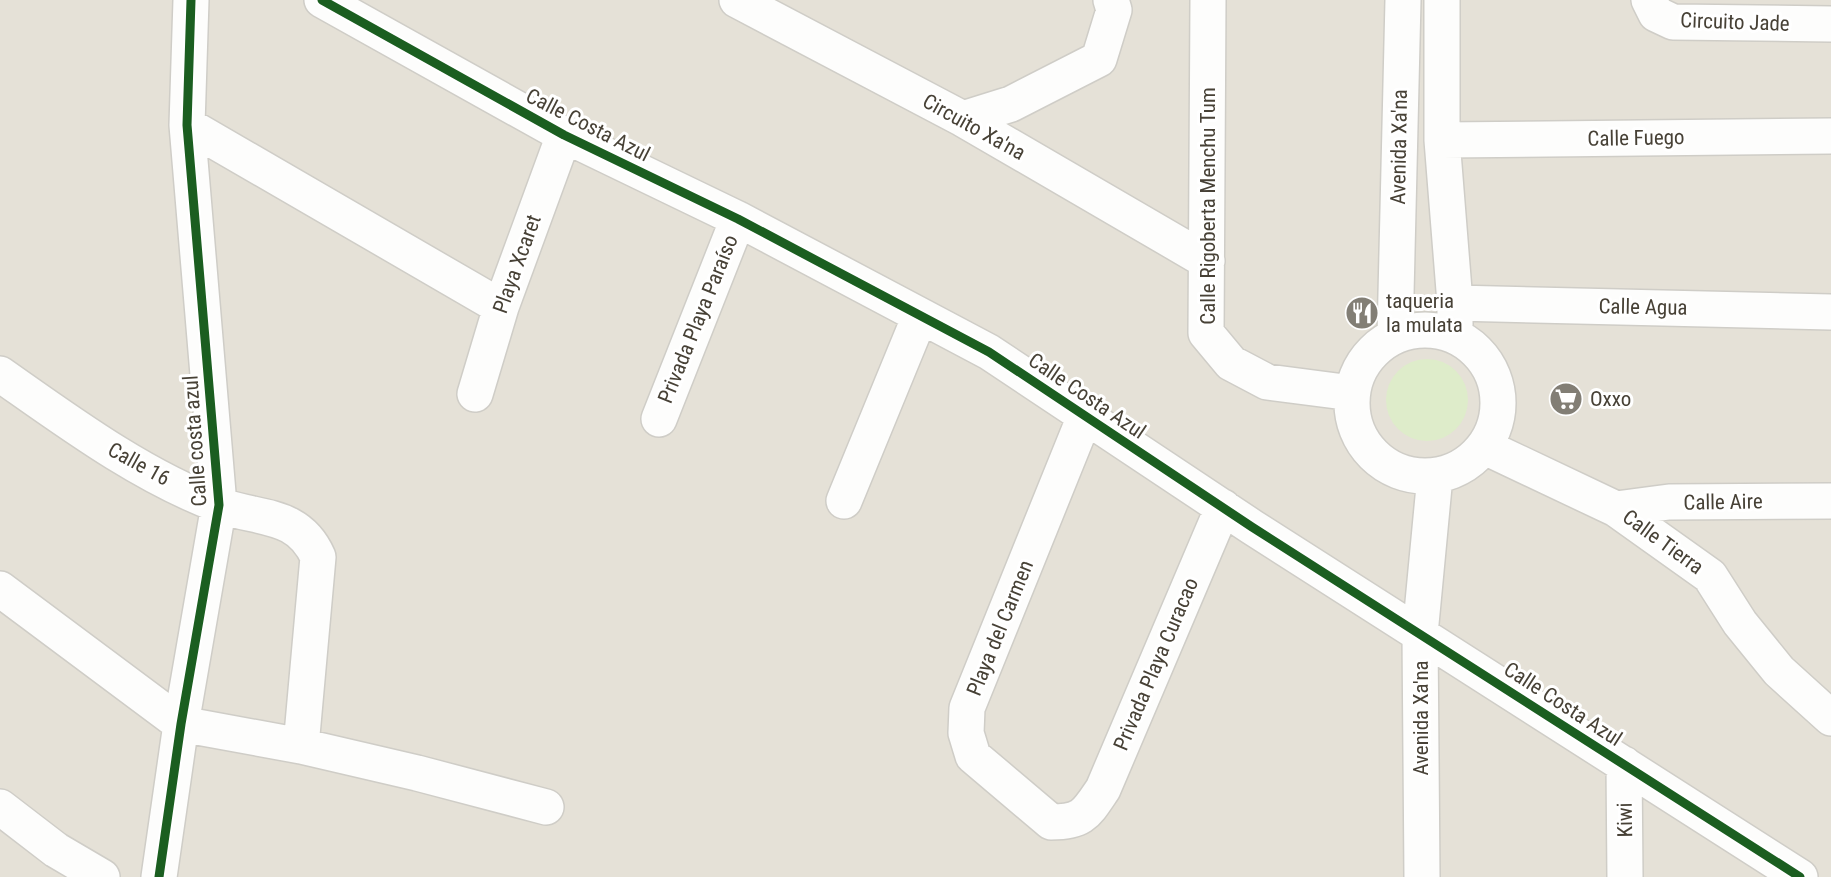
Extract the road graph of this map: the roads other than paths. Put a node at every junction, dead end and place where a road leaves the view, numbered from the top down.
1 (322, 0) edge
2 (737, 0) edge
3 (1111, 0) edge
4 (1208, 0) edge
5 (1403, 0) edge
6 (1442, 0) edge
7 (1649, 0) edge
8 (188, 2) edge
9 (1831, 24) edge
10 (963, 119) junction
11 (187, 125) junction
12 (564, 135) junction
13 (1831, 136) edge
14 (1442, 140) junction
15 (738, 219) junction
16 (1207, 261) junction
17 (501, 307) junction
18 (1831, 312) edge
19 (920, 316) junction
20 (1455, 319) junction
21 (1395, 336) junction
22 (0, 373) edge
23 (1352, 393) junction
24 (475, 394) dead end
25 (1085, 416) junction
26 (659, 419) dead end
27 (1485, 447) junction
28 (1435, 477) junction
29 (844, 501) dead end
30 (1831, 501) edge
31 (219, 505) junction
32 (1223, 507) junction
33 (1616, 509) junction
34 (0, 589) edge
35 (1420, 634) junction
36 (1829, 715) edge
37 (181, 724) junction
38 (301, 746) junction
39 (1624, 764) junction
40 (0, 807) edge
41 (546, 807) dead end
42 (1084, 817) joint
43 (102, 877) edge
44 (159, 877) edge
45 (1422, 877) edge
46 (1625, 877) edge
47 (1800, 877) edge

1 - 12 street, Calle Costa Azul
2 - 10 street, Circuito Xa'na
3 - 10 street
4 - 16 street, Calle Rigoberta Menchu Tum
5 - 21 street, Avenida Xa'na
6 - 14 street, Avenida Xa'na
7 - 9 street, Circuito Jade
8 - 11 street, Calle costa azul
10 - 16 street, Circuito Xa'na
11 - 17 street
11 - 31 street, Calle costa azul
12 - 15 street, Calle Costa Azul
12 - 17 street, Playa Xcaret
13 - 14 street, Calle Fuego
14 - 20 street, Avenida Xa'na
15 - 19 street, Calle Costa Azul
15 - 26 street, Privada Playa Paraíso
16 - 23 street, Calle Rigoberta Menchu Tum
17 - 24 street, Playa Xcaret
18 - 20 street, Calle Agua
19 - 25 street, Calle Costa Azul
19 - 29 street
20 - 21 street
20 - 27 street
21 - 23 street
22 - 31 street, Calle 16
23 - 28 street
25 - 32 street, Calle Costa Azul
25 - 42 street, Playa del Carmen
27 - 28 street
27 - 33 street, Calle Tierra
28 - 35 street, Avenida Xa'na
30 - 33 street, Calle Aire
31 - 37 street, Calle costa azul
31 - 38 street, Calle 16
32 - 35 street, Calle Costa Azul
32 - 42 street, Privada Playa Curacao
33 - 36 street, Calle Tierra
34 - 37 street
35 - 39 street, Calle Costa Azul
35 - 45 street, Avenida Xa'na
37 - 38 street
37 - 44 street, Calle costa azul
38 - 41 street
39 - 46 street, Kiwi
39 - 47 street, Calle Costa Azul
40 - 43 street

